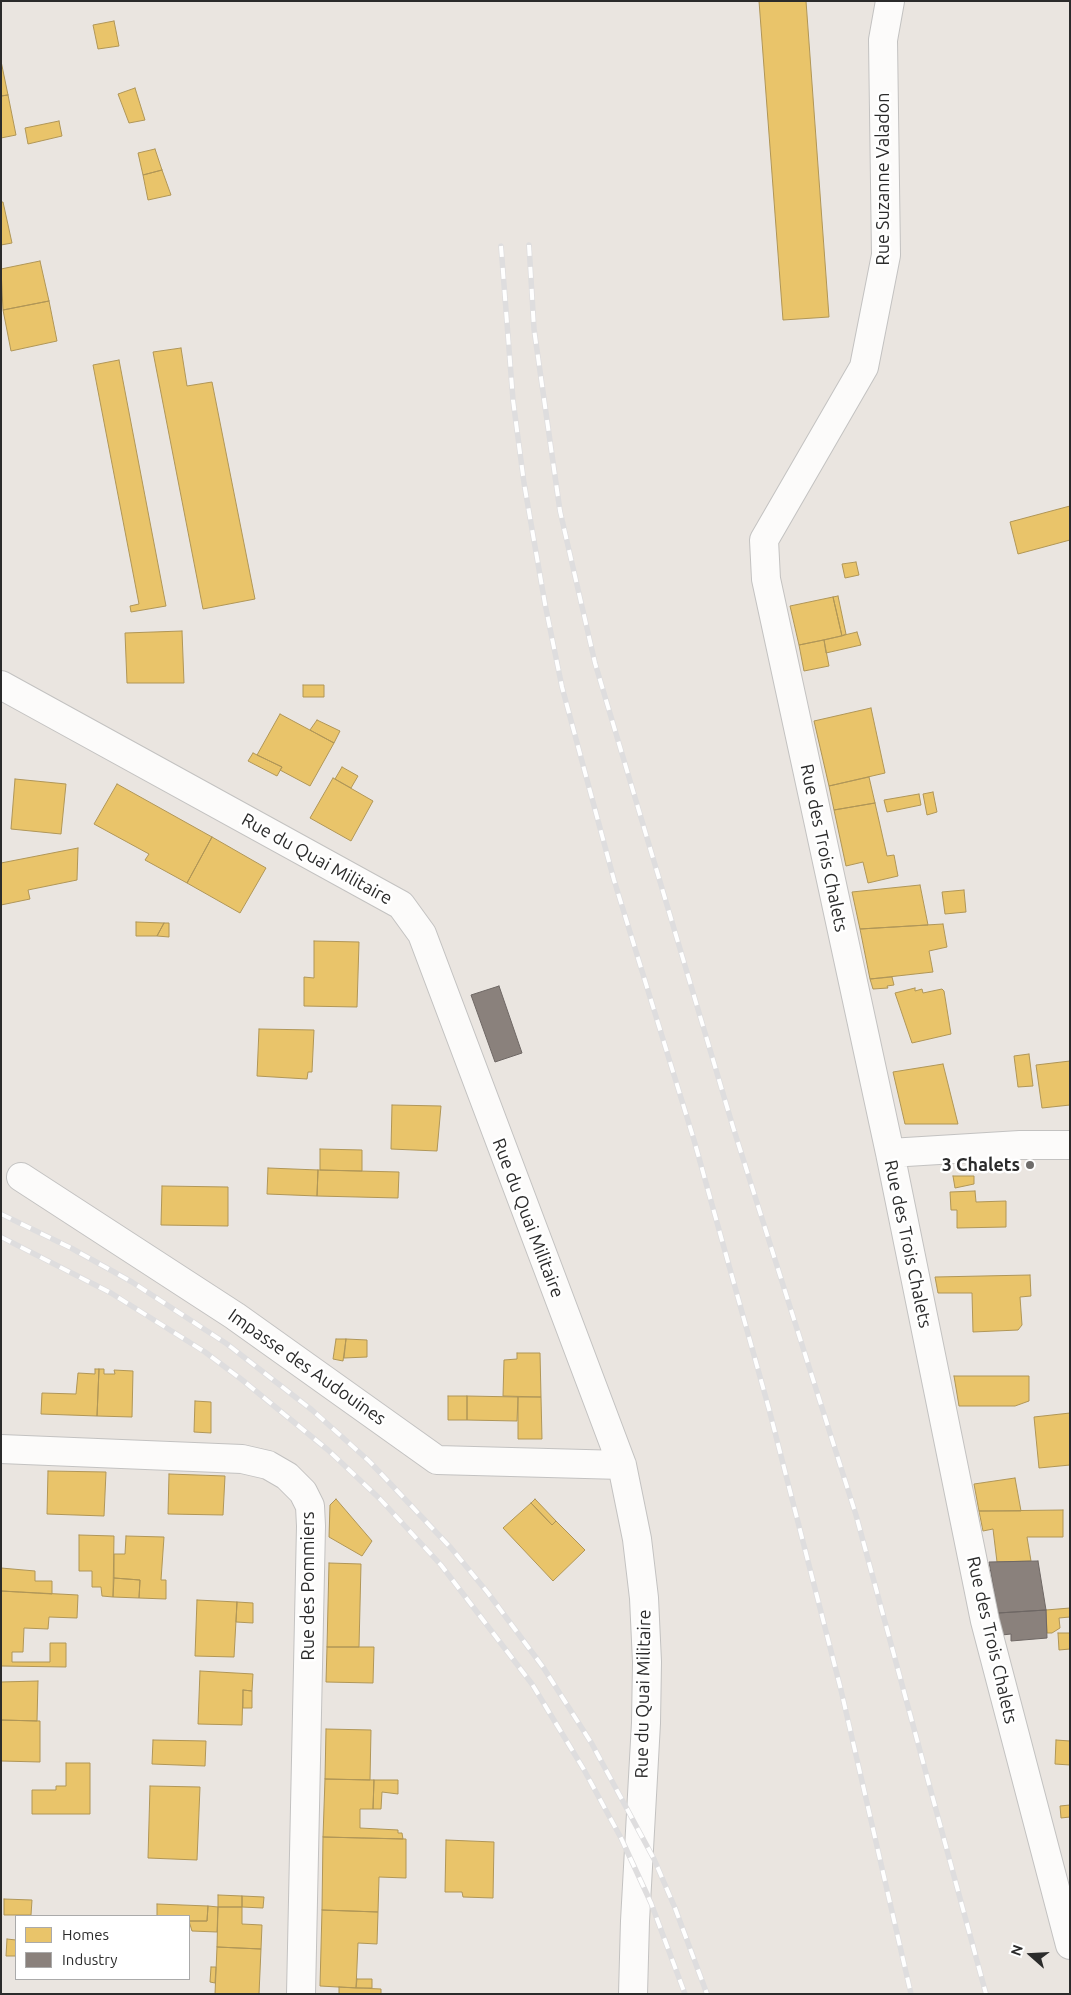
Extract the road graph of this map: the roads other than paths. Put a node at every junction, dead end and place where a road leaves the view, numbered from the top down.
1 (890, 1) edge
2 (764, 540) joint
3 (5, 691) edge
4 (1070, 1145) edge
5 (890, 1153) junction
6 (21, 1177) dead end
7 (1, 1449) edge
8 (622, 1465) junction
9 (1070, 1946) edge
10 (301, 1994) edge
11 (633, 1994) edge

1 - 2 street, Rue Suzanne Valadon
2 - 5 street, Rue des Trois Chalets
3 - 8 street, Rue du Quai Militaire
4 - 5 street
5 - 9 street, Rue des Trois Chalets
6 - 8 street, Impasse des Audouines
7 - 10 street, Rue des Pommiers
8 - 11 street, Rue du Quai Militaire

